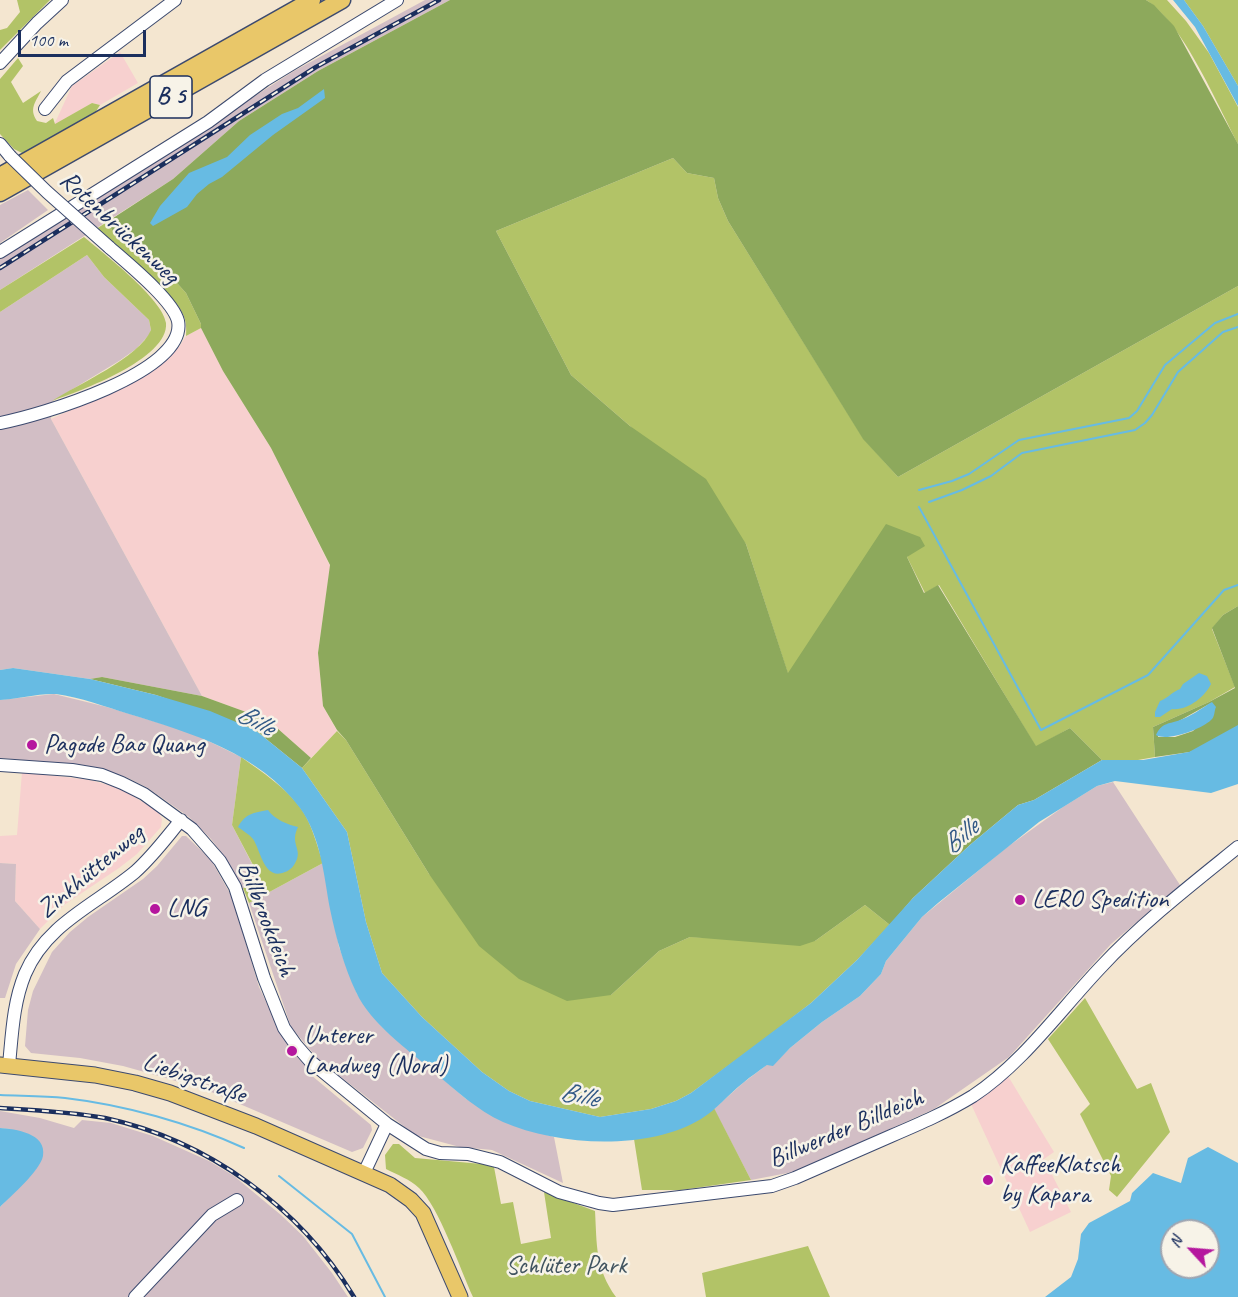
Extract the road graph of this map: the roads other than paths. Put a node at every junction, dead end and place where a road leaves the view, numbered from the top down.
1 (62, 0) edge
2 (175, 0) edge
3 (312, 0) edge
4 (342, 0) edge
5 (397, 0) edge
6 (0, 63) edge
7 (45, 109) dead end
8 (0, 144) edge
9 (0, 176) edge
10 (0, 193) edge
11 (0, 252) edge
12 (0, 423) edge
13 (0, 765) edge
14 (181, 820) junction
15 (1238, 847) edge
16 (4, 1065) edge
17 (387, 1124) junction
18 (364, 1173) junction
19 (237, 1200) dead end
20 (135, 1297) edge
21 (460, 1297) edge

1 - 6 street
2 - 7 street
3 - 9 highway, B 5
4 - 10 highway, B 5
5 - 11 street
8 - 12 street, Rotenbrückenweg, bridge
13 - 14 street, Billbrookdeich
14 - 16 street, Zinkhüttenweg
14 - 17 street, Billbrookdeich
15 - 17 street, Billwerder Billdeich
16 - 18 main road, Liebigstraße
17 - 18 street
18 - 21 main road, Liebigstraße
19 - 20 street

